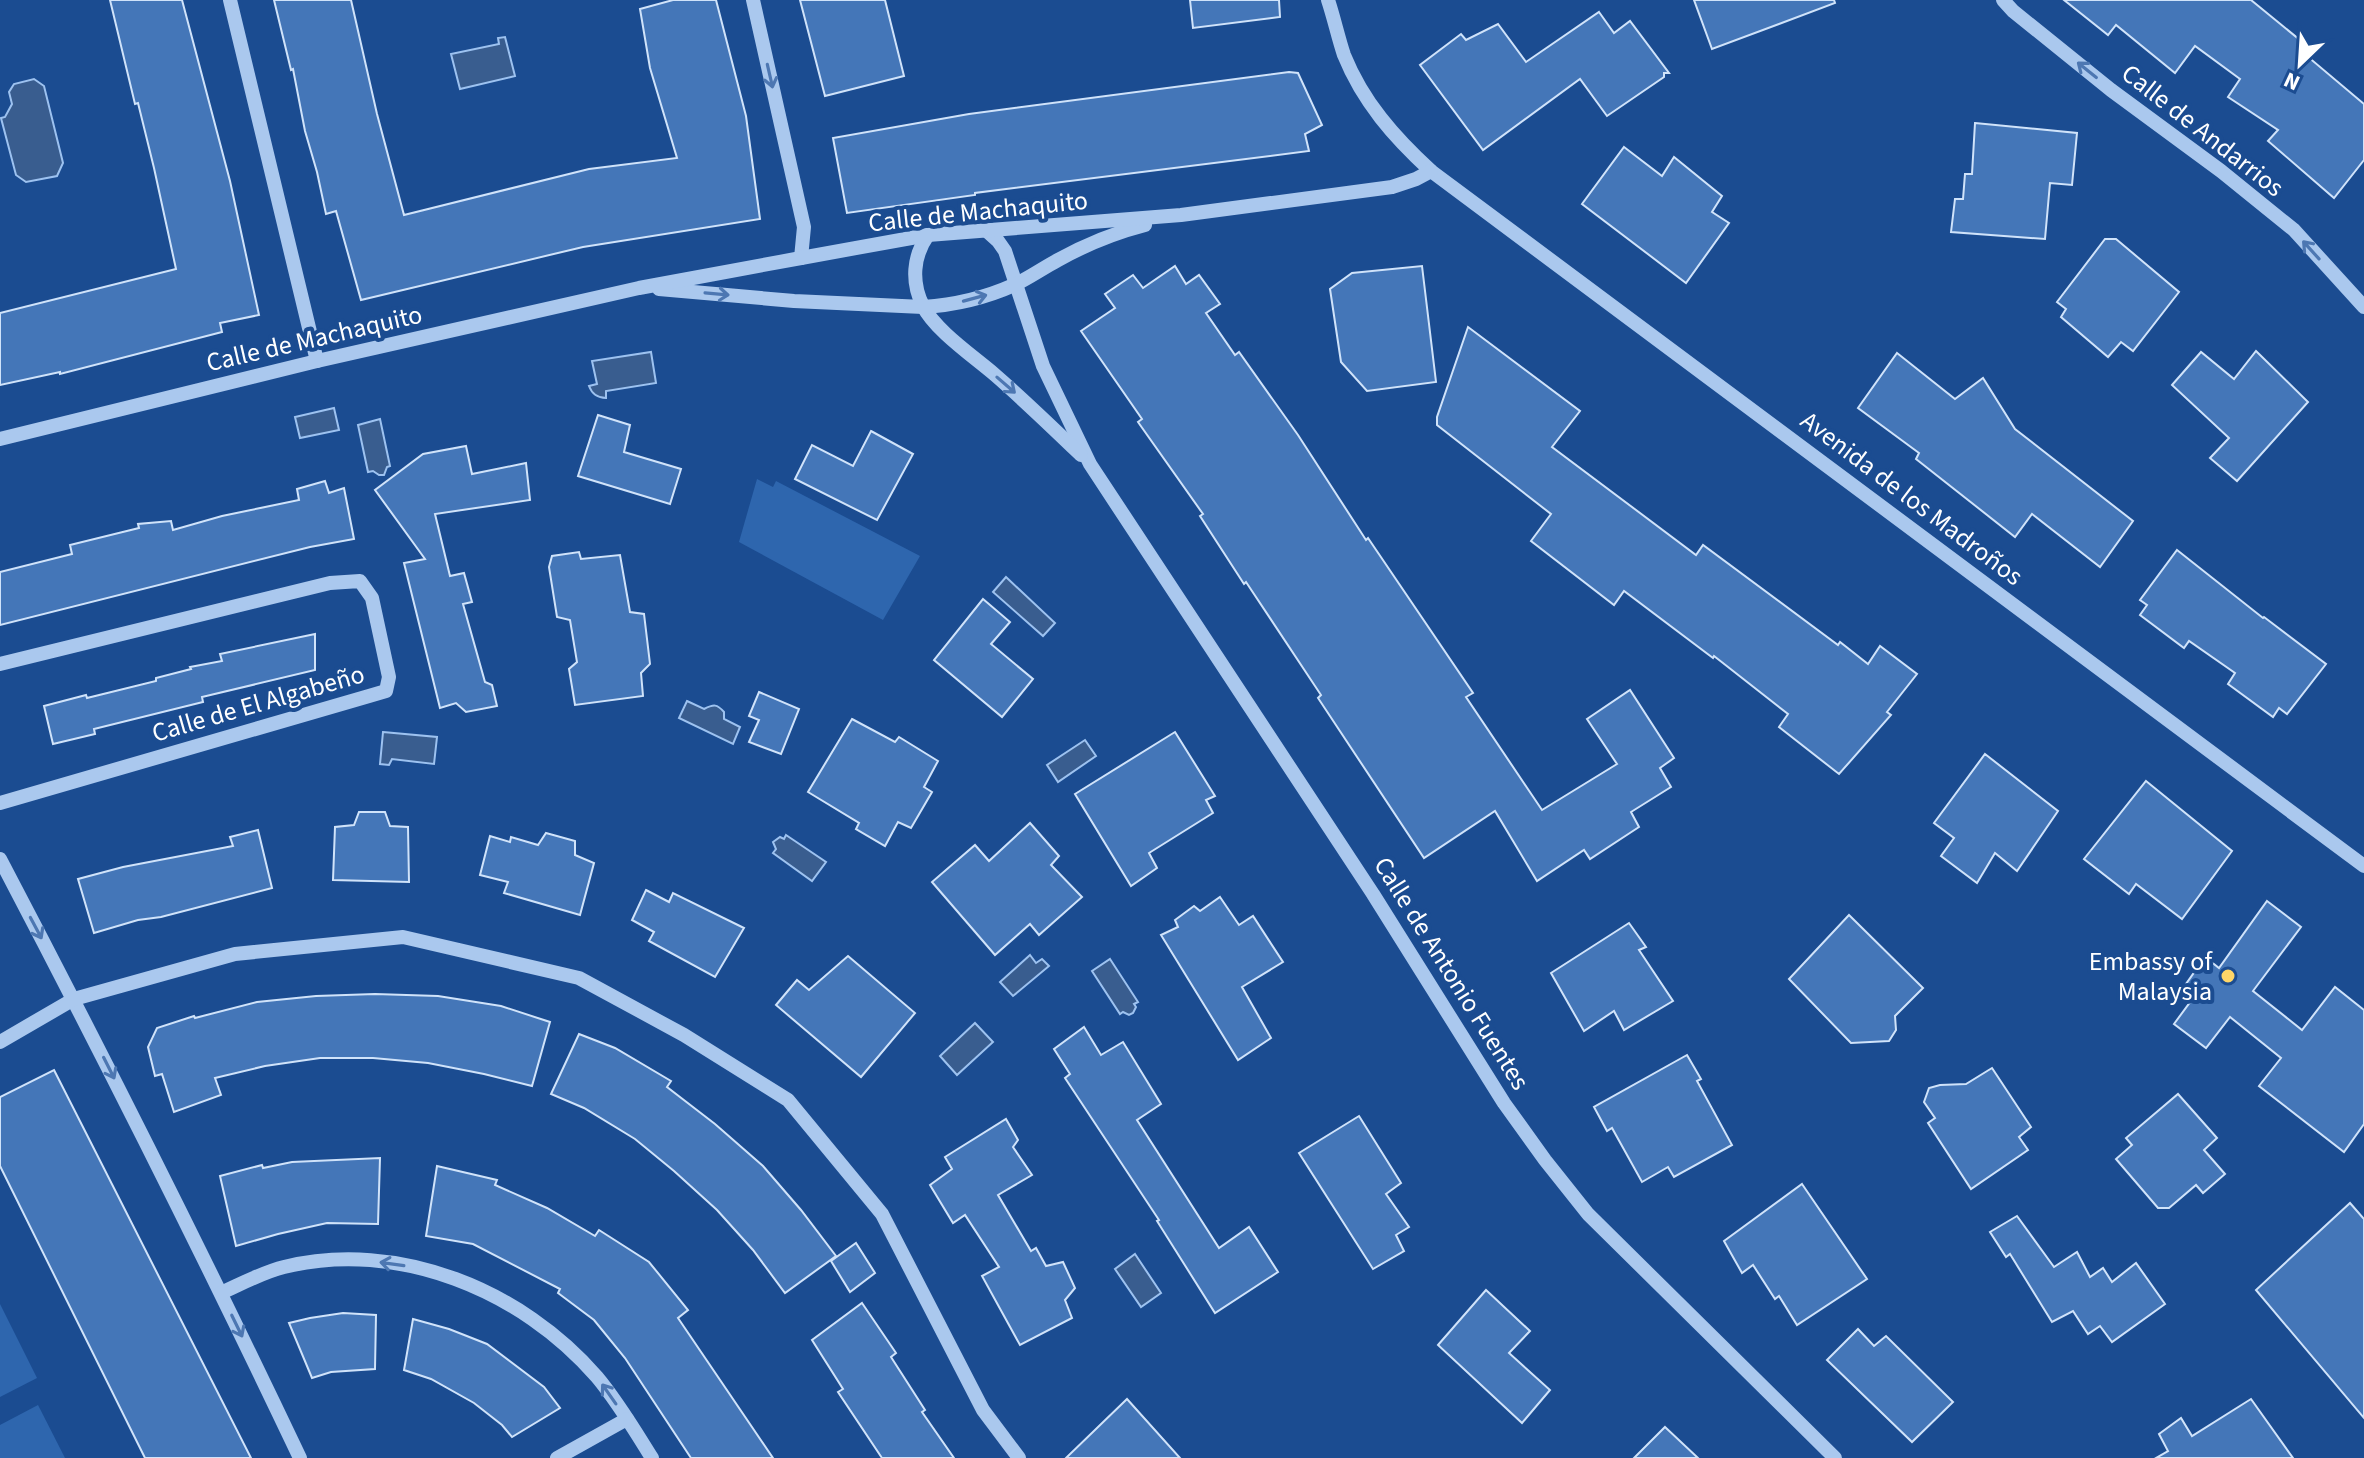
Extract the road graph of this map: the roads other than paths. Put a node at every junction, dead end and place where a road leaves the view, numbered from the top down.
1 (230, 0) edge
2 (753, 0) edge
3 (1328, 0) edge
4 (2003, 0) edge
5 (1431, 171) junction
6 (1181, 215) junction
7 (988, 232) junction
8 (928, 235) junction
9 (801, 258) junction
10 (1017, 284) junction
11 (639, 288) junction
12 (923, 307) junction
13 (2364, 307) edge
14 (317, 361) junction
15 (0, 439) edge
16 (1090, 464) junction
17 (0, 664) edge
18 (0, 803) edge
19 (0, 859) edge
20 (2364, 866) edge
21 (74, 999) junction
22 (0, 1042) edge
23 (221, 1293) junction
24 (627, 1419) junction
25 (300, 1458) edge
26 (557, 1458) edge
27 (652, 1458) edge
28 (1019, 1458) edge
29 (1835, 1458) edge

1 - 14 street
2 -> 9 street
3 - 5 street, Avenida de los Madroños
13 -> 4 street, Calle de Andarrios
5 - 6 street, Calle de Machaquito
5 - 20 street, Avenida de los Madroños
6 - 7 street, Calle de Machaquito
6 - 10 street, Calle de Machaquito
7 - 8 street, Calle de Machaquito
7 - 10 street, Calle de Antonio Fuentes
8 - 9 street, Calle de Machaquito
8 - 12 street
9 - 11 street, Calle de Machaquito
12 -> 10 street, Calle de Machaquito
10 - 16 street, Calle de Antonio Fuentes
11 -> 12 street, Calle de Machaquito
11 - 14 street, Calle de Machaquito
12 -> 16 street, Calle de Antonio Fuentes
14 - 15 street, Calle de Machaquito
16 - 29 street, Calle de Antonio Fuentes
17 - 18 street, Calle de El Algabeño
19 -> 21 street
21 - 22 street
21 -> 23 street
21 - 28 street
24 -> 23 street
23 -> 25 street
24 - 26 street
24 - 27 street

